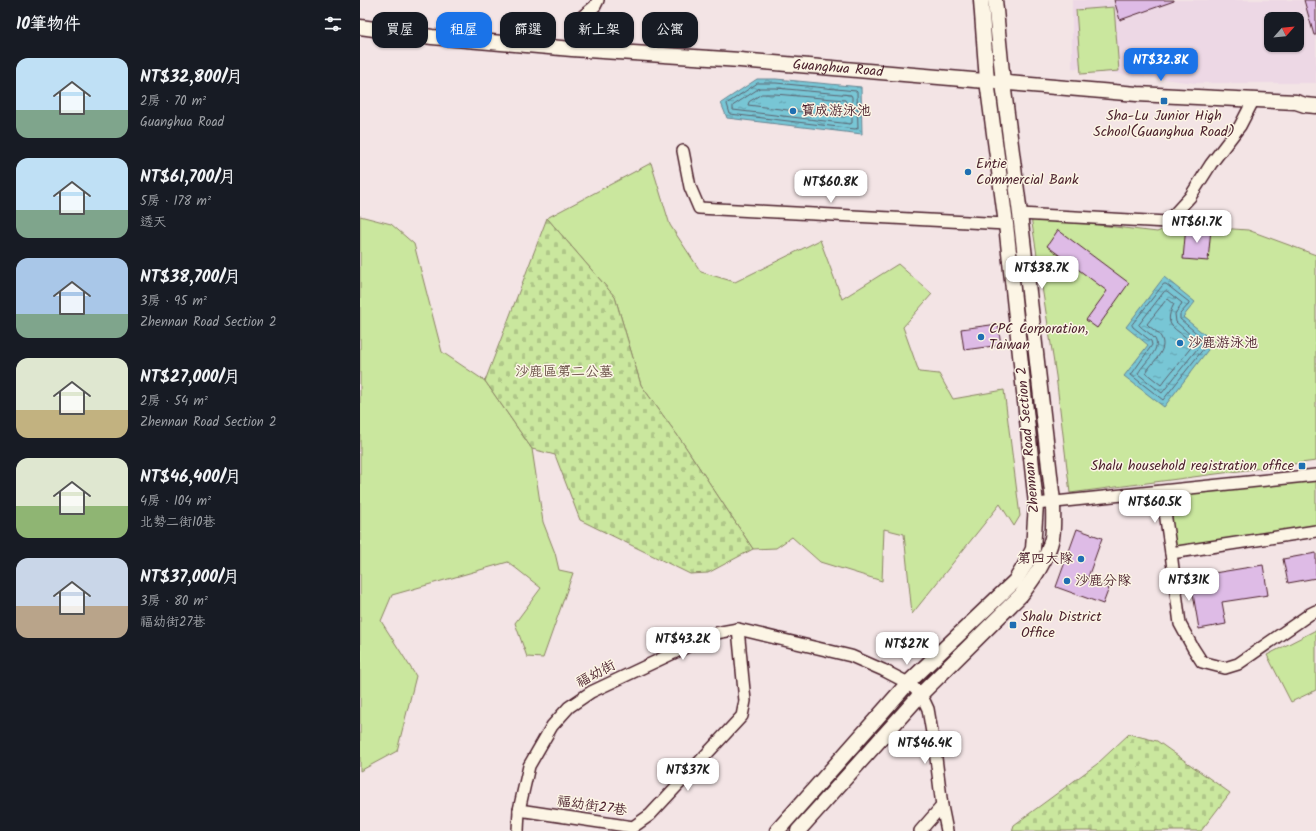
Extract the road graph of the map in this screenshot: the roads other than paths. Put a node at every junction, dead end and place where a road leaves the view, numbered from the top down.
1 (598, 0) edge
2 (981, 0) edge
3 (995, 0) edge
4 (360, 27) edge
5 (572, 49) junction
6 (987, 81) junction
7 (1003, 83) junction
8 (1254, 99) junction
9 (1316, 106) edge
10 (683, 151) dead end
11 (1020, 214) junction
12 (1006, 224) junction
13 (1316, 475) edge
14 (1162, 492) junction
15 (1053, 501) junction
16 (1036, 504) junction
17 (1316, 530) edge
18 (1171, 553) junction
19 (1316, 611) edge
20 (738, 629) junction
21 (908, 683) junction
22 (921, 694) junction
23 (942, 806) junction
24 (519, 810) junction
25 (518, 831) edge
26 (777, 831) edge
27 (798, 831) edge
28 (920, 831) edge
29 (947, 831) edge

1 - 5 street
2 - 6 street, Zhennan Road Section 2
3 - 7 street, Zhennan Road Section 2
4 - 5 street, Guanghua Road
5 - 6 street, Guanghua Road
6 - 7 street, Guanghua Road
6 - 12 street, Zhennan Road Section 2
7 - 8 street, Guanghua Road
7 - 11 street, Zhennan Road Section 2
8 - 9 street, Guanghua Road
8 - 11 street
10 - 12 street
11 - 15 street, Zhennan Road Section 2
12 - 16 street, Zhennan Road Section 2
13 - 14 street
14 - 15 street
14 - 18 street
15 - 16 street
15 - 22 street, Zhennan Road Section 2
16 - 21 street, Zhennan Road Section 2
17 - 18 street
18 - 19 street
20 - 21 street, 福幼街
20 - 24 street, 福幼街
20 - 24 street, 福幼街27巷
21 - 22 street, 福幼街
21 - 26 street, Zhennan Road Section 2
22 - 23 street
22 - 27 street, Zhennan Road Section 2
23 - 28 street
23 - 29 street
24 - 25 street, 福幼街

